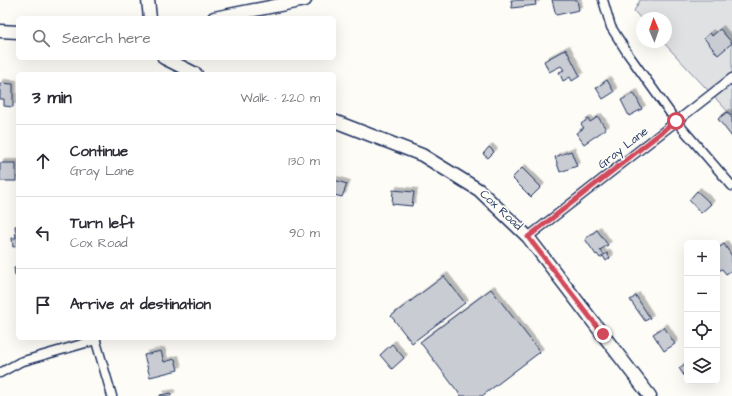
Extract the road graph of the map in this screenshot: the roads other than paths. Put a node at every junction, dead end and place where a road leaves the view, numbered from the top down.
1 (148, 0) edge
2 (305, 0) edge
3 (603, 0) edge
4 (150, 16) edge
5 (224, 16) edge
6 (0, 31) edge
7 (16, 32) edge
8 (168, 60) edge
9 (192, 72) edge
10 (732, 78) edge
11 (676, 121) junction
12 (336, 122) edge
13 (732, 186) edge
14 (528, 237) junction
15 (92, 340) edge
16 (95, 340) edge
17 (0, 373) edge
18 (112, 396) edge
19 (650, 396) edge

1 - 4 street
2 - 5 street
3 - 11 street
6 - 7 street
8 - 9 street
10 - 11 street, Gray Lane
11 - 13 street
11 - 14 street, Gray Lane
12 - 14 street, Cox Road
14 - 19 street, Cox Road
15 - 17 street
16 - 18 street

